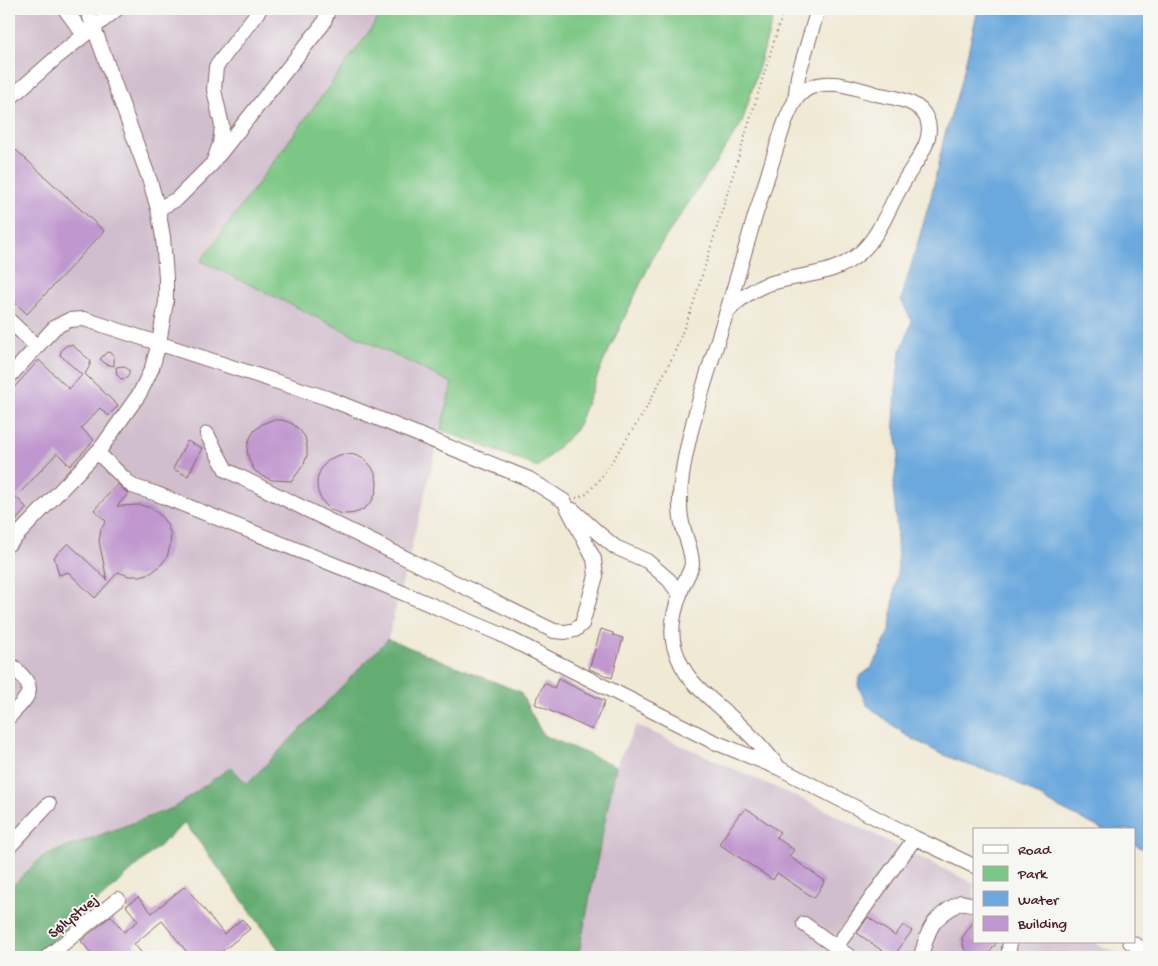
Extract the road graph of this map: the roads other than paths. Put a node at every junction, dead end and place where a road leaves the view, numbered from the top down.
1 (65, 9) edge
2 (87, 9) edge
3 (117, 9) edge
4 (260, 9) edge
5 (326, 9) edge
6 (818, 9) edge
7 (89, 32) junction
8 (9, 99) edge
9 (795, 101) junction
10 (213, 162) junction
11 (158, 209) junction
12 (727, 312) junction
13 (9, 320) edge
14 (159, 343) junction
15 (37, 347) junction
16 (9, 377) edge
17 (206, 434) dead end
18 (97, 452) junction
19 (564, 501) junction
20 (9, 544) edge
21 (680, 595) junction
22 (9, 663) edge
23 (9, 717) edge
24 (779, 768) junction
25 (49, 804) dead end
26 (915, 838) junction
27 (9, 847) edge
28 (973, 866) edge
29 (118, 899) dead end
30 (973, 905) edge
31 (804, 924) dead end
32 (1010, 944) edge
33 (1134, 944) edge
34 (836, 947) junction
35 (1149, 952) edge
36 (47, 957) edge
37 (850, 957) edge
38 (921, 957) edge
39 (1008, 957) edge

1 - 7 street
2 - 7 street
3 - 7 street
4 - 10 street
5 - 10 street
6 - 9 street
7 - 8 street
7 - 11 street
9 - 12 street
9 - 12 street
10 - 11 street
11 - 14 street
12 - 21 street
13 - 15 street
14 - 15 street
14 - 18 street
14 - 19 street
15 - 16 street
17 - 19 street
18 - 20 street
18 - 24 street
19 - 21 street
21 - 24 street
22 - 23 street
24 - 26 street
25 - 27 street
26 - 28 street
26 - 34 street
29 - 36 street, Sølystvej
30 - 38 street
31 - 34 street
32 - 39 street
33 - 35 street
34 - 37 street

